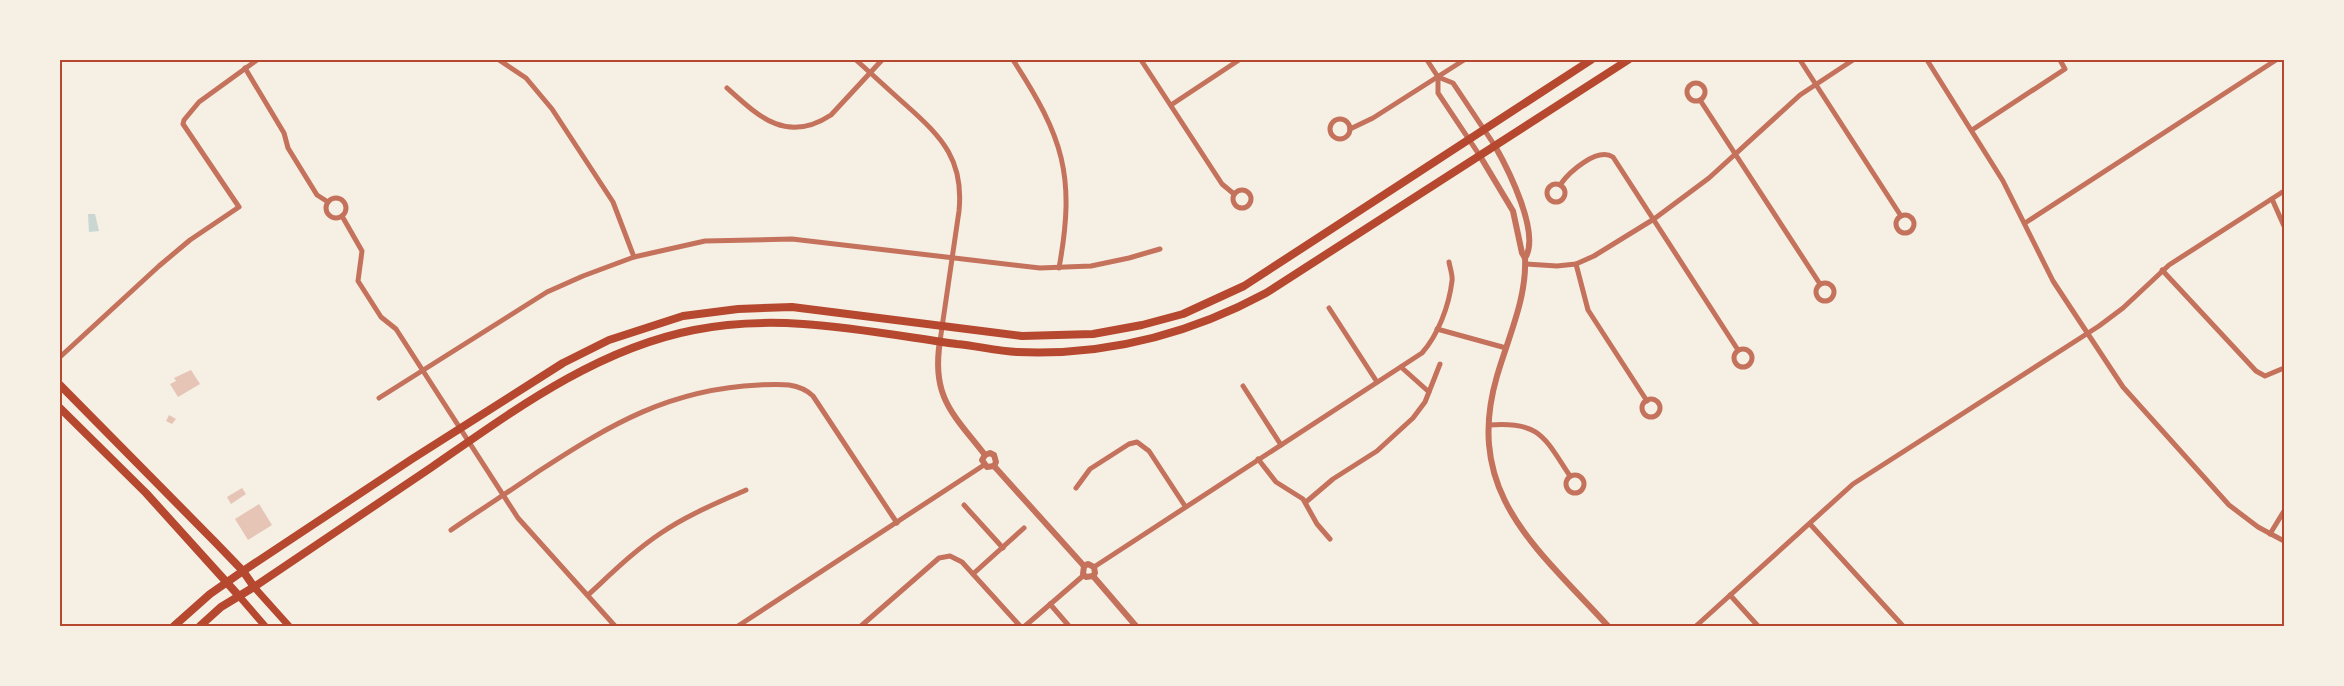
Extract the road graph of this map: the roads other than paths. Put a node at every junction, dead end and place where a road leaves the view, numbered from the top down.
1 (257, 60) edge
2 (499, 60) edge
3 (856, 60) edge
4 (882, 60) edge
5 (1013, 60) edge
6 (1141, 60) edge
7 (1239, 60) edge
8 (1427, 60) edge
9 (1464, 60) edge
10 (1592, 60) edge
11 (1628, 60) edge
12 (1800, 60) edge
13 (1853, 60) edge
14 (1926, 60) edge
15 (2060, 60) edge
16 (2276, 60) edge
17 (244, 68) junction
18 (871, 73) junction
19 (1438, 77) junction
20 (1815, 84) junction
21 (727, 88) dead end
22 (1700, 100) dead end
23 (1171, 105) junction
24 (1350, 129) junction
25 (1484, 129) junction
26 (1972, 130) junction
27 (1468, 139) junction
28 (1495, 146) junction
29 (1735, 153) junction
30 (1480, 156) junction
31 (1560, 185) dead end
32 (2284, 191) edge
33 (1234, 194) dead end
34 (2272, 199) junction
35 (328, 202) junction
36 (342, 216) junction
37 (1901, 216) dead end
38 (1654, 219) junction
39 (2025, 223) junction
40 (2284, 226) edge
41 (1160, 249) dead end
42 (952, 256) junction
43 (634, 257) junction
44 (1525, 261) junction
45 (1449, 262) dead end
46 (1576, 264) junction
47 (1058, 268) junction
48 (2162, 270) junction
49 (1820, 284) dead end
50 (1329, 308) dead end
51 (942, 325) junction
52 (1437, 329) junction
53 (2088, 333) junction
54 (940, 341) junction
55 (1506, 348) junction
56 (1738, 350) dead end
57 (60, 357) edge
58 (1440, 364) dead end
59 (1401, 368) junction
60 (2284, 368) edge
61 (422, 370) junction
62 (1377, 382) junction
63 (60, 385) edge
64 (1242, 386) dead end
65 (1429, 392) junction
66 (379, 398) dead end
67 (1647, 401) dead end
68 (60, 408) edge
69 (1489, 425) junction
70 (459, 429) junction
71 (468, 442) junction
72 (1280, 445) junction
73 (985, 455) junction
74 (1258, 459) junction
75 (984, 466) junction
76 (994, 466) junction
77 (1570, 476) dead end
78 (1076, 488) dead end
79 (746, 490) dead end
80 (502, 495) junction
81 (1306, 502) junction
82 (964, 505) dead end
83 (1185, 506) junction
84 (2284, 511) edge
85 (897, 523) junction
86 (1810, 524) junction
87 (1024, 528) dead end
88 (451, 530) dead end
89 (2270, 534) junction
90 (1330, 539) dead end
91 (2284, 541) edge
92 (1003, 548) junction
93 (1084, 566) junction
94 (1094, 567) junction
95 (243, 571) junction
96 (974, 574) junction
97 (1084, 575) junction
98 (1092, 576) junction
99 (227, 582) junction
100 (254, 587) junction
101 (588, 595) junction
102 (239, 596) junction
103 (1730, 596) junction
104 (1050, 604) junction
105 (865, 625) edge
106 (174, 626) edge
107 (200, 626) edge
108 (265, 626) edge
109 (288, 626) edge
110 (615, 626) edge
111 (738, 626) edge
112 (1020, 626) edge
113 (1025, 626) edge
114 (1069, 626) edge
115 (1136, 626) edge
116 (1608, 626) edge
117 (1696, 626) edge
118 (1758, 626) edge
119 (1903, 626) edge

1 - 17 street
2 - 43 street
3 - 18 street
4 - 18 street
5 - 47 street
6 - 23 street
7 - 23 street
8 - 19 street
9 - 19 street
10 - 25 main road
11 - 28 main road
12 - 20 street
13 - 20 street
14 - 26 street
15 - 26 street
16 - 39 street
17 - 35 street
17 - 57 street
18 - 21 street
18 - 42 street
19 - 24 street
19 - 25 street
19 - 27 street
20 - 29 street
20 - 37 street
22 - 29 street
23 - 33 street
24 - 24 street
25 - 27 main road
25 - 28 street
26 - 39 street
27 - 30 street
27 - 51 main road
28 - 30 main road
28 - 44 street
29 - 38 street
29 - 49 street
30 - 44 street
30 - 54 main road
31 - 38 street
32 - 34 street
34 - 40 street
34 - 48 street
35 - 36 street
35 - 36 street
36 - 61 street
38 - 46 street
38 - 56 street
39 - 53 street
41 - 47 street
42 - 43 street
42 - 47 street
42 - 51 street
43 - 61 street
44 - 46 street
44 - 55 street
45 - 52 street
46 - 67 street
48 - 53 street
48 - 60 street
50 - 62 street
51 - 54 street
51 - 70 main road
52 - 55 street
52 - 59 street
53 - 86 street
53 - 89 street
54 - 71 main road
54 - 73 street
55 - 69 street
58 - 65 street
59 - 62 street
59 - 65 street
61 - 66 street
61 - 70 street
62 - 72 street
63 - 95 main road
64 - 72 street
65 - 81 street
68 - 99 main road
69 - 77 street
69 - 116 street
70 - 71 street
70 - 95 main road
71 - 80 street
71 - 100 main road
72 - 74 street
73 - 75 street
73 - 76 street
74 - 81 street
74 - 83 street
75 - 76 street
75 - 85 street
76 - 93 street
78 - 83 street
79 - 101 street
80 - 85 street
80 - 88 street
80 - 101 street
81 - 90 street
82 - 92 street
83 - 94 street
84 - 89 street
85 - 111 street
86 - 103 street
86 - 119 street
87 - 92 street
89 - 91 street
92 - 96 street
93 - 94 street
93 - 97 street
94 - 98 street
95 - 99 main road
95 - 100 main road
96 - 105 street
96 - 112 street
97 - 98 street
97 - 104 street
98 - 115 street
99 - 102 main road
99 - 106 main road
100 - 102 main road
100 - 109 main road
101 - 110 street
102 - 107 main road
102 - 108 main road
103 - 117 street
103 - 118 street
104 - 113 street
104 - 114 street

